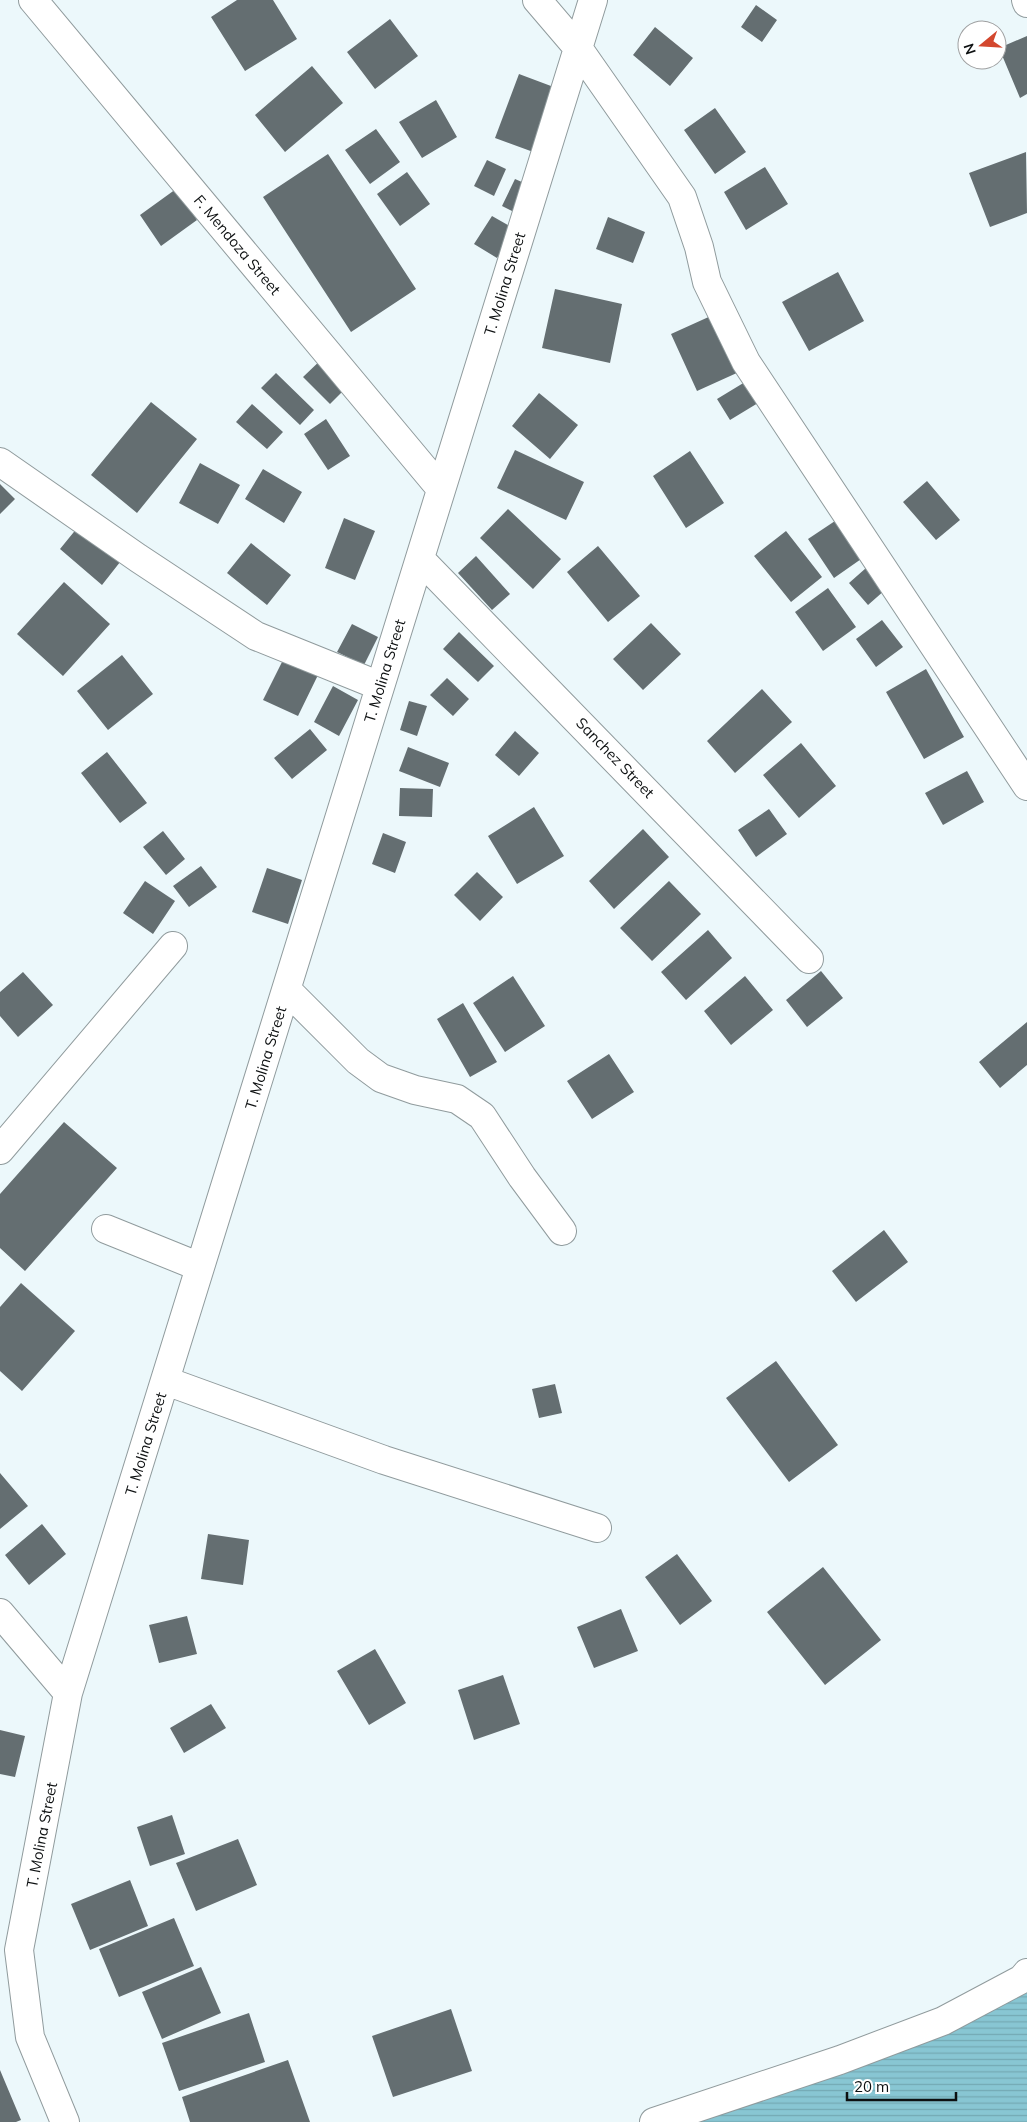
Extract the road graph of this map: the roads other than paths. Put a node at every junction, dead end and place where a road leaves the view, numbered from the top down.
1 (33, 0) edge
2 (537, 0) edge
3 (593, 0) edge
4 (578, 48) junction
5 (0, 462) edge
6 (441, 489) junction
7 (420, 559) junction
8 (380, 686) junction
9 (1027, 786) edge
10 (173, 946) dead end
11 (809, 959) dead end
12 (287, 990) junction
13 (0, 1150) edge
14 (106, 1229) dead end
15 (562, 1231) dead end
16 (200, 1267) junction
17 (166, 1380) junction
18 (597, 1528) dead end
19 (0, 1613) edge
20 (68, 1693) junction
21 (1027, 1974) edge
22 (66, 2122) edge
23 (654, 2122) edge

1 - 6 street, F. Mendoza Street
2 - 4 street
3 - 4 street, T. Molina Street
4 - 6 street, T. Molina Street
4 - 9 street
5 - 8 street
6 - 7 street, T. Molina Street
7 - 8 street, T. Molina Street
7 - 11 street, Sanchez Street
8 - 12 street, T. Molina Street
10 - 13 street
12 - 15 street
12 - 16 street, T. Molina Street
14 - 16 street
16 - 17 street, T. Molina Street
17 - 18 street
17 - 20 street, T. Molina Street
19 - 20 street
20 - 22 street, T. Molina Street
21 - 23 street

